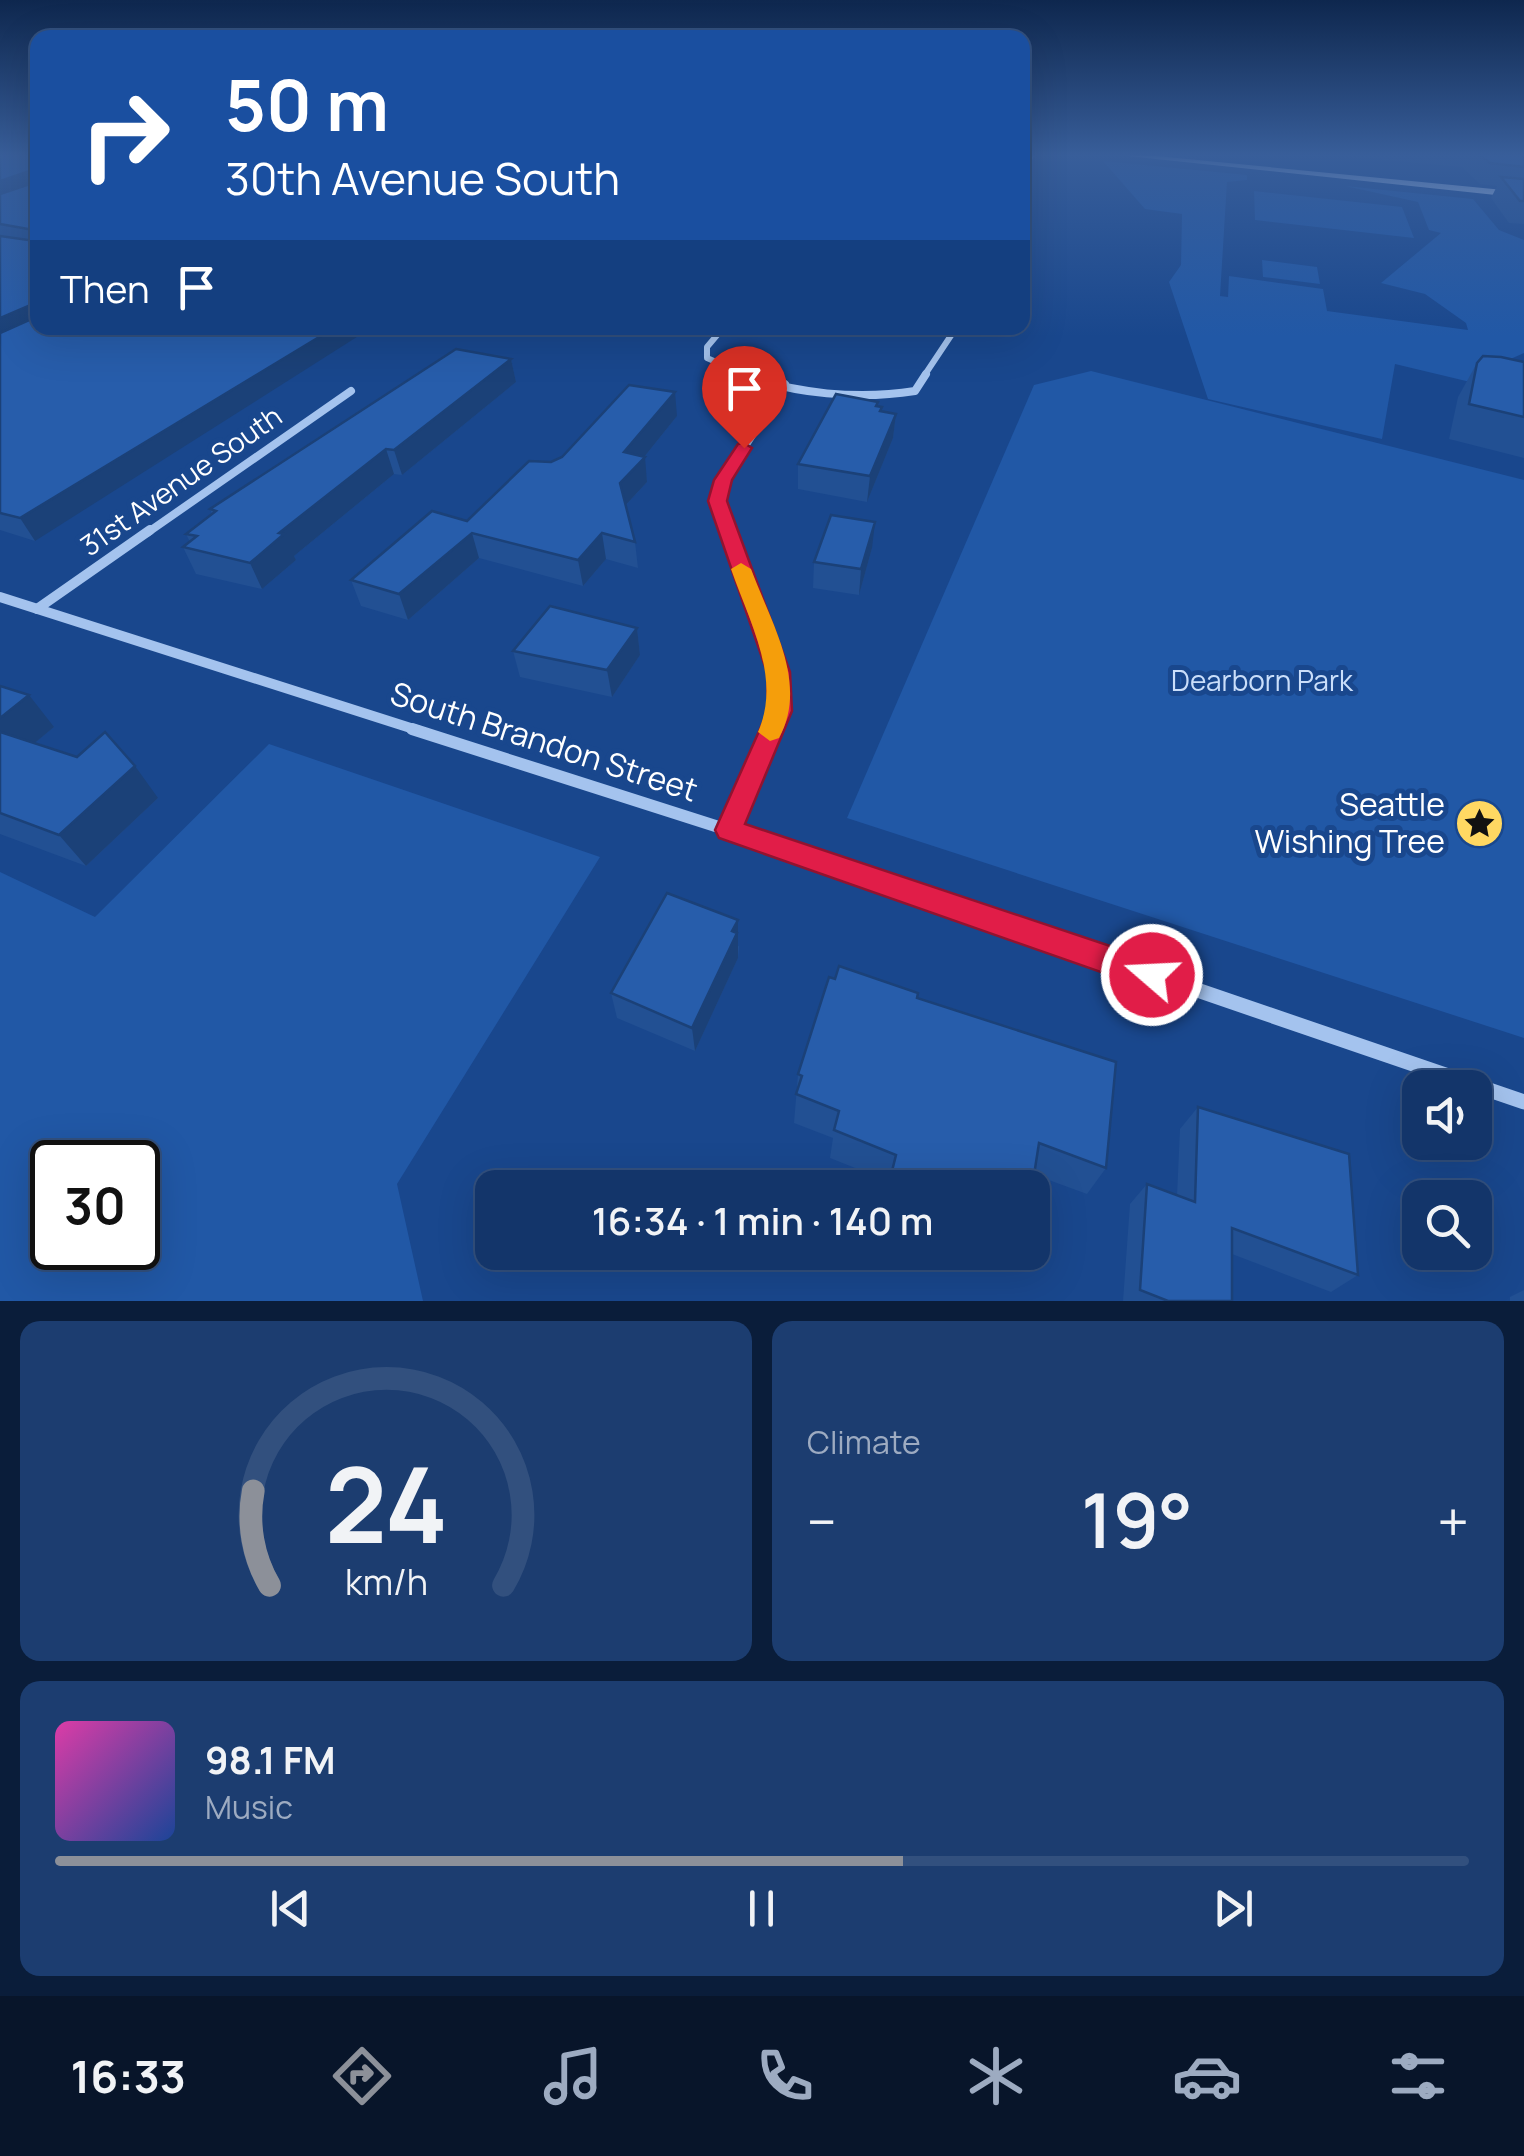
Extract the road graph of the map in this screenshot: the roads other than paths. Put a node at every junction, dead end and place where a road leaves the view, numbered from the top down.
1 (717, 335) edge
2 (951, 335) edge
3 (785, 384) junction
4 (351, 391) dead end
5 (0, 597) edge
6 (37, 609) junction
7 (728, 830) junction
8 (1524, 1102) edge

1 - 3 street
2 - 3 street
3 - 7 street
4 - 6 street, 31st Avenue South
5 - 6 street, South Brandon Street
6 - 7 street, South Brandon Street
7 - 8 street, South Brandon Street

